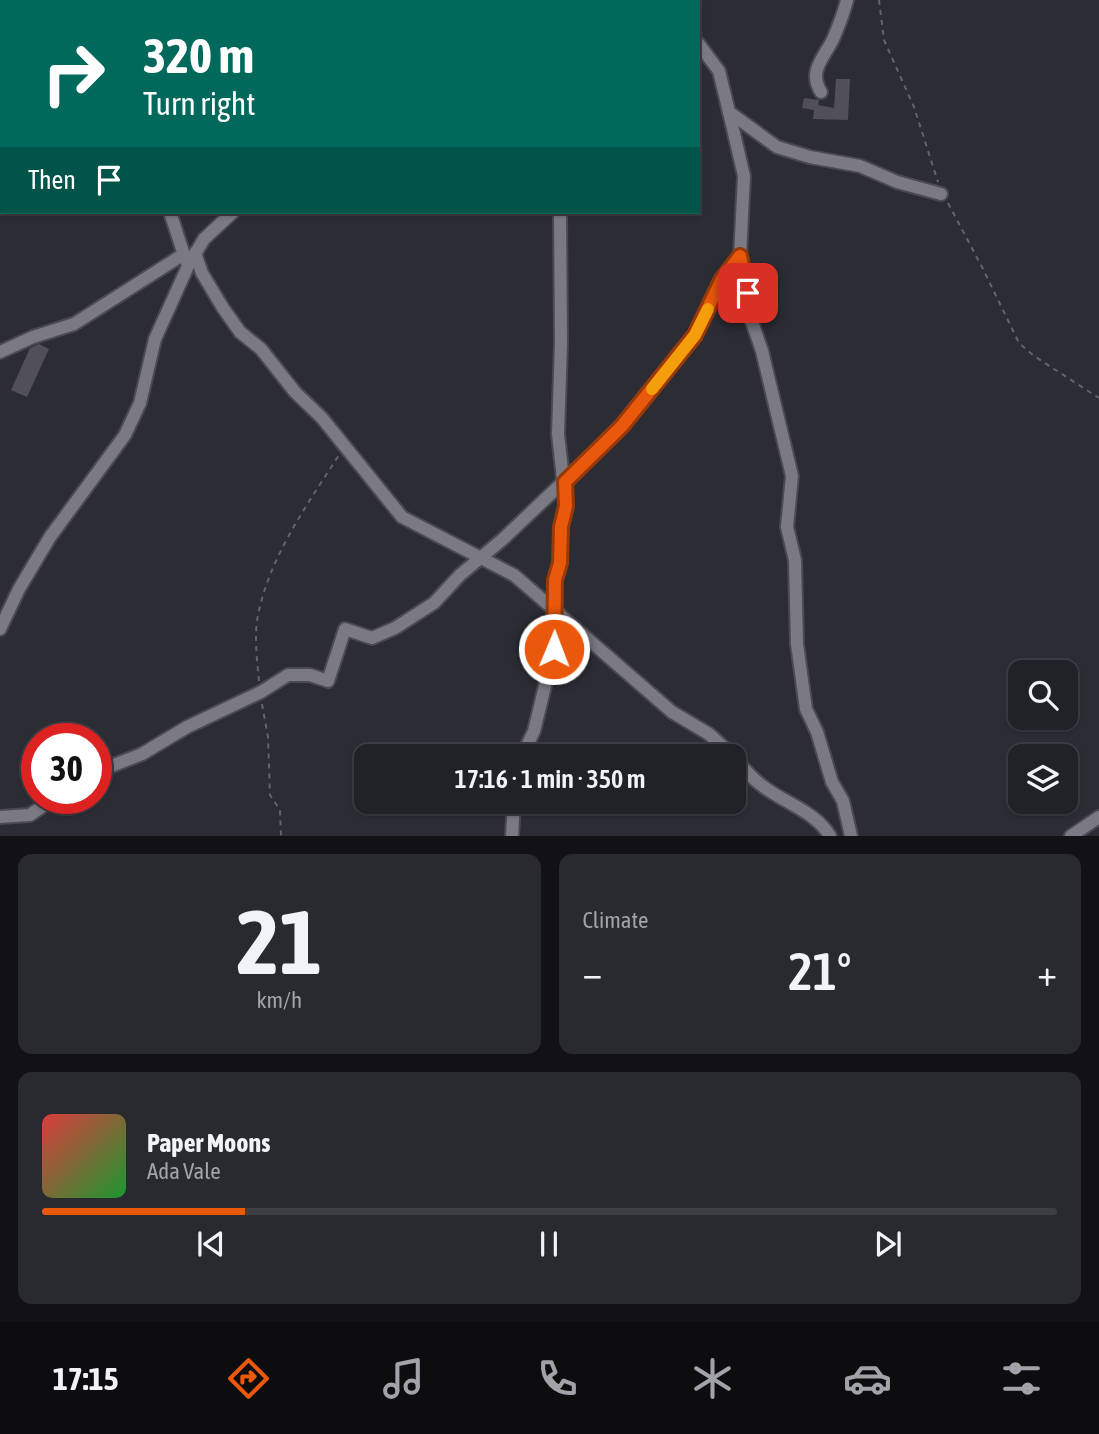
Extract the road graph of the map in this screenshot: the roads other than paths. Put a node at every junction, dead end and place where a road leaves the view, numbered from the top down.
1 (847, 0) edge
2 (700, 46) edge
3 (821, 92) dead end
4 (729, 112) junction
5 (941, 194) road end
6 (171, 214) edge
7 (231, 214) edge
8 (560, 214) edge
9 (740, 256) junction
10 (189, 257) junction
11 (0, 352) edge
12 (565, 482) junction
13 (481, 557) junction
14 (555, 610) junction
15 (0, 629) edge
16 (528, 744) edge
17 (720, 744) edge
18 (112, 766) edge
19 (746, 771) edge
20 (31, 814) edge
21 (513, 814) edge
22 (0, 817) edge
23 (1099, 817) edge
24 (512, 835) edge
25 (830, 835) edge
26 (851, 835) edge
27 (1071, 835) edge

1 - 3 street
2 - 4 street
4 - 5 street
4 - 9 street
6 - 10 street
7 - 10 street
8 - 12 street
9 - 12 street
9 - 26 street
10 - 11 street
10 - 13 street
10 - 15 street
12 - 13 street
12 - 14 street
13 - 14 street
13 - 18 street
14 - 16 street
14 - 17 street
19 - 25 street
20 - 22 street
21 - 24 street
23 - 27 street

